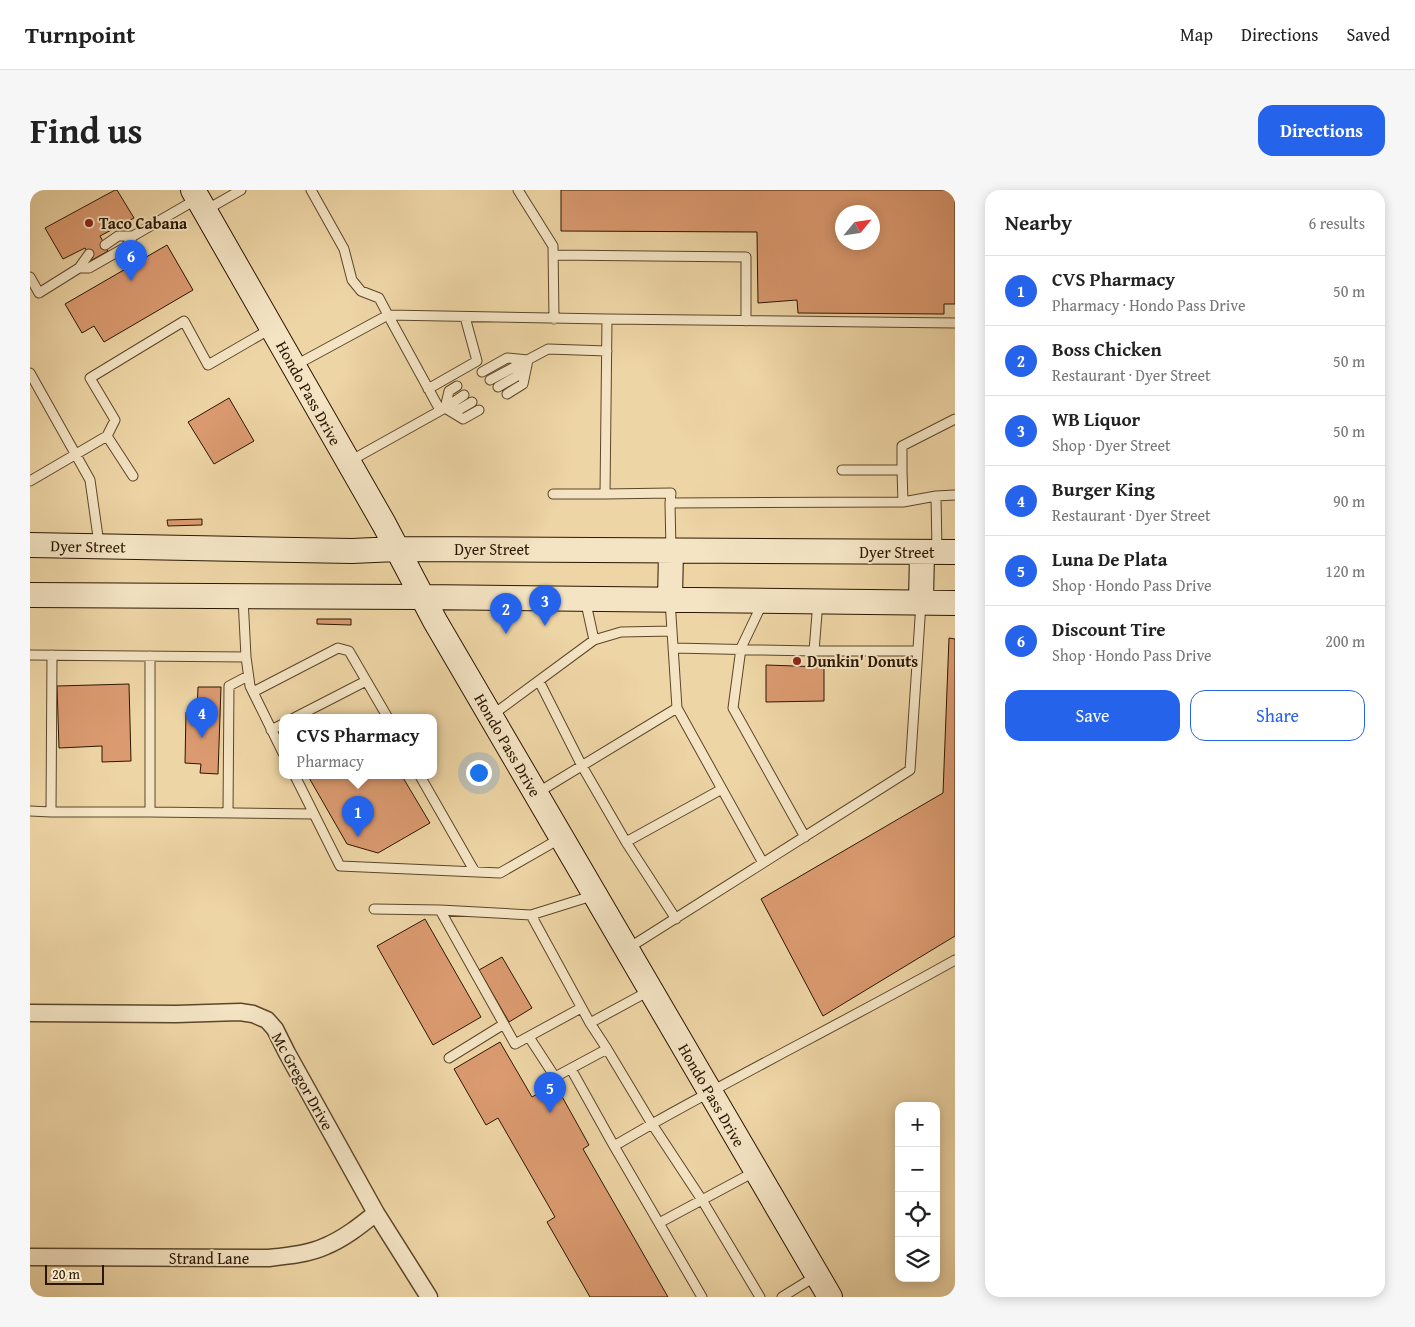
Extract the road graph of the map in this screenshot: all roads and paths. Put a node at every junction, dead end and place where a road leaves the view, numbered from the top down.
1 (240, 190) edge
2 (311, 190) edge
3 (518, 190) edge
4 (198, 200) edge
5 (133, 236) junction
6 (104, 244) dead end
7 (88, 254) dead end
8 (554, 255) junction
9 (79, 268) junction
10 (30, 278) edge
11 (388, 315) junction
12 (465, 317) junction
13 (554, 319) junction
14 (607, 320) junction
15 (746, 321) junction
16 (955, 323) edge
17 (272, 328) junction
18 (607, 351) junction
19 (528, 360) junction
20 (294, 366) junction
21 (482, 372) dead end
22 (30, 373) edge
23 (490, 380) dead end
24 (457, 386) dead end
25 (498, 387) dead end
26 (428, 388) junction
27 (507, 394) dead end
28 (464, 395) dead end
29 (472, 402) dead end
30 (443, 409) junction
31 (480, 410) dead end
32 (955, 418) edge
33 (107, 436) junction
34 (76, 454) junction
35 (348, 462) junction
36 (842, 470) dead end
37 (902, 470) junction
38 (132, 476) dead end
39 (30, 481) edge
40 (553, 494) dead end
41 (605, 494) junction
42 (955, 495) edge
43 (936, 496) junction
44 (903, 502) junction
45 (670, 503) junction
46 (30, 545) edge
47 (99, 546) junction
48 (397, 548) junction
49 (670, 550) junction
50 (938, 552) edge
51 (30, 595) edge
52 (243, 596) junction
53 (422, 597) junction
54 (585, 599) junction
55 (670, 600) junction
56 (763, 601) junction
57 (818, 601) junction
58 (921, 602) junction
59 (955, 602) edge
60 (672, 631) junction
61 (594, 640) junction
62 (673, 648) junction
63 (741, 648) junction
64 (814, 651) junction
65 (918, 651) junction
66 (30, 655) edge
67 (52, 655) junction
68 (150, 656) junction
69 (246, 657) junction
70 (248, 676) junction
71 (539, 680) junction
72 (366, 681) junction
73 (253, 692) junction
74 (677, 708) junction
75 (302, 714) edge
76 (386, 714) edge
77 (491, 716) junction
78 (279, 726) edge
79 (271, 730) junction
80 (279, 745) edge
81 (582, 766) junction
82 (296, 779) edge
83 (422, 779) edge
84 (722, 789) junction
85 (536, 794) junction
86 (30, 812) edge
87 (51, 812) junction
88 (150, 812) junction
89 (228, 813) junction
90 (314, 814) junction
91 (805, 837) junction
92 (562, 838) junction
93 (626, 842) junction
94 (763, 863) junction
95 (475, 872) junction
96 (595, 895) junction
97 (374, 910) dead end
98 (440, 910) junction
99 (531, 915) junction
100 (676, 919) junction
101 (627, 949) junction
102 (955, 960) edge
103 (651, 990) junction
104 (581, 1008) junction
105 (30, 1013) edge
106 (590, 1023) junction
107 (504, 1024) junction
108 (529, 1036) junction
109 (607, 1049) junction
110 (449, 1058) dead end
111 (571, 1069) junction
112 (710, 1091) junction
113 (652, 1124) junction
114 (614, 1146) junction
115 (756, 1171) junction
116 (702, 1200) junction
117 (376, 1213) junction
118 (659, 1222) junction
119 (30, 1257) edge
120 (817, 1275) junction
121 (429, 1297) edge
122 (702, 1297) edge
123 (760, 1297) edge
124 (782, 1297) edge
125 (830, 1297) edge

1 - 4 lane
2 - 11 lane
3 - 8 lane
4 - 5 lane
4 - 17 main road, Hondo Pass Drive
5 - 6 lane
5 - 9 lane
7 - 9 lane
8 - 13 lane
8 - 15 lane
9 - 10 lane
11 - 12 lane
11 - 20 lane
11 - 26 lane
12 - 13 lane
12 - 26 lane
13 - 14 lane
14 - 15 lane
14 - 18 lane
15 - 16 lane
17 - 20 main road, Hondo Pass Drive
17 - 33 lane
18 - 19 lane
18 - 41 lane
19 - 21 lane
19 - 23 lane
19 - 25 lane
19 - 27 lane
20 - 35 main road, Hondo Pass Drive
22 - 34 lane
24 - 30 lane
26 - 30 lane
28 - 30 lane
29 - 30 lane
30 - 31 lane
30 - 35 lane
32 - 37 lane
33 - 34 lane
33 - 38 lane
34 - 39 lane
34 - 47 lane
35 - 48 main road, Hondo Pass Drive
36 - 37 lane
37 - 44 lane
40 - 41 lane
41 - 45 lane
42 - 43 lane
43 - 44 lane
43 - 50 lane
44 - 45 lane
45 - 49 lane
46 - 47 main road, Dyer Street
47 - 48 main road, Dyer Street
48 - 49 main road, Dyer Street
48 - 53 main road, Hondo Pass Drive
49 - 50 main road, Dyer Street
49 - 55 main road
50 - 58 main road
51 - 52 main road
52 - 53 main road
52 - 69 lane
53 - 54 main road
53 - 77 main road, Hondo Pass Drive
54 - 55 main road
54 - 61 lane
55 - 56 main road
55 - 60 lane
56 - 57 main road
56 - 63 lane
57 - 58 main road
57 - 64 lane
58 - 59 main road
58 - 65 lane
60 - 61 lane
60 - 62 lane
61 - 71 lane
62 - 63 lane
62 - 74 lane
63 - 64 lane
63 - 91 lane
64 - 65 lane
65 - 91 lane
66 - 67 lane
67 - 68 lane
67 - 87 lane
68 - 69 lane
68 - 88 lane
69 - 70 lane
70 - 73 lane
70 - 89 lane
71 - 77 lane
71 - 81 lane
72 - 73 lane
72 - 75 lane
72 - 76 lane
73 - 79 lane
74 - 81 lane
74 - 84 lane
77 - 85 main road, Hondo Pass Drive
78 - 79 lane
79 - 80 lane
81 - 85 lane
81 - 93 lane
82 - 90 lane
83 - 95 lane
84 - 93 lane
84 - 94 lane
85 - 92 main road, Hondo Pass Drive
86 - 87 lane
87 - 88 lane
88 - 89 lane
89 - 90 lane
90 - 95 lane
91 - 94 lane
92 - 95 lane
92 - 96 main road, Hondo Pass Drive
93 - 100 lane
94 - 100 lane
96 - 99 lane
96 - 101 main road, Hondo Pass Drive
97 - 98 lane
98 - 99 lane
98 - 107 lane
99 - 104 lane
100 - 101 lane
101 - 103 main road, Hondo Pass Drive
102 - 112 lane
103 - 106 lane
103 - 112 main road, Hondo Pass Drive
104 - 106 lane
104 - 108 lane
105 - 117 street, Mc Gregor Drive
106 - 109 lane
107 - 108 lane
107 - 110 lane
108 - 111 lane
109 - 111 lane
109 - 113 lane
111 - 114 lane
112 - 113 lane
112 - 115 main road, Hondo Pass Drive
113 - 114 lane
113 - 116 lane
114 - 118 lane
115 - 116 lane
115 - 120 main road, Hondo Pass Drive
116 - 118 lane
116 - 123 lane
117 - 119 street, Strand Lane
117 - 121 street, Mc Gregor Drive
118 - 122 lane
120 - 124 lane
120 - 125 main road, Hondo Pass Drive

